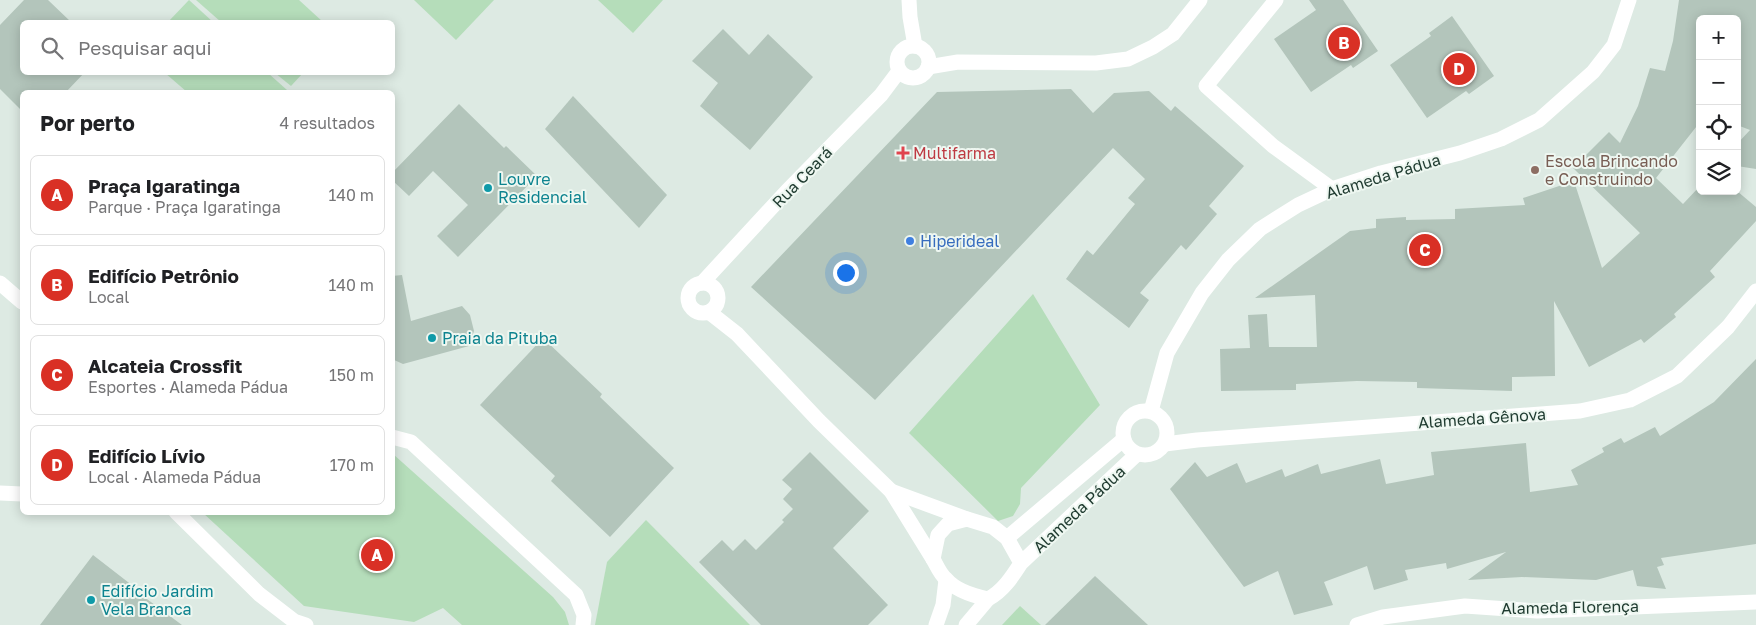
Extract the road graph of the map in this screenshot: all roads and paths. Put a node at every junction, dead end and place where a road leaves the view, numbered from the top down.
1 (909, 0) edge
2 (1200, 0) edge
3 (1276, 0) edge
4 (1629, 0) edge
5 (911, 47) junction
6 (928, 62) junction
7 (902, 74) junction
8 (1332, 189) junction
9 (0, 283) edge
10 (707, 284) junction
11 (1756, 291) edge
12 (20, 300) edge
13 (713, 309) junction
14 (1151, 411) junction
15 (395, 438) edge
16 (1124, 439) junction
17 (1165, 444) junction
18 (1137, 454) junction
19 (891, 491) junction
20 (0, 493) edge
21 (20, 494) edge
22 (179, 515) edge
23 (968, 519) junction
24 (1007, 538) junction
25 (933, 559) junction
26 (1021, 563) junction
27 (946, 580) junction
28 (988, 599) junction
29 (1756, 602) edge
30 (306, 625) edge
31 (583, 625) edge
32 (936, 625) edge
33 (966, 625) edge
34 (1356, 625) edge

1 - 5 street
2 - 6 street
3 - 8 street
4 - 8 street, Alameda Pádua
5 - 6 street
5 - 7 street
6 - 7 street
7 - 10 street, Rua Ceará
8 - 14 street, Alameda Pádua
9 - 12 street
10 - 13 street
10 - 13 street
11 - 17 street, Alameda Gênova
13 - 19 street
14 - 16 street
14 - 17 street
15 - 31 street
16 - 18 street
16 - 24 street, Alameda Pádua
17 - 18 street
18 - 26 street, Alameda Pádua
19 - 23 street
19 - 25 street
20 - 21 street
22 - 30 street
23 - 24 street
23 - 25 street
24 - 26 street
25 - 27 street
26 - 28 street
27 - 28 street
27 - 32 street
28 - 33 street
29 - 34 street, Alameda Florença

